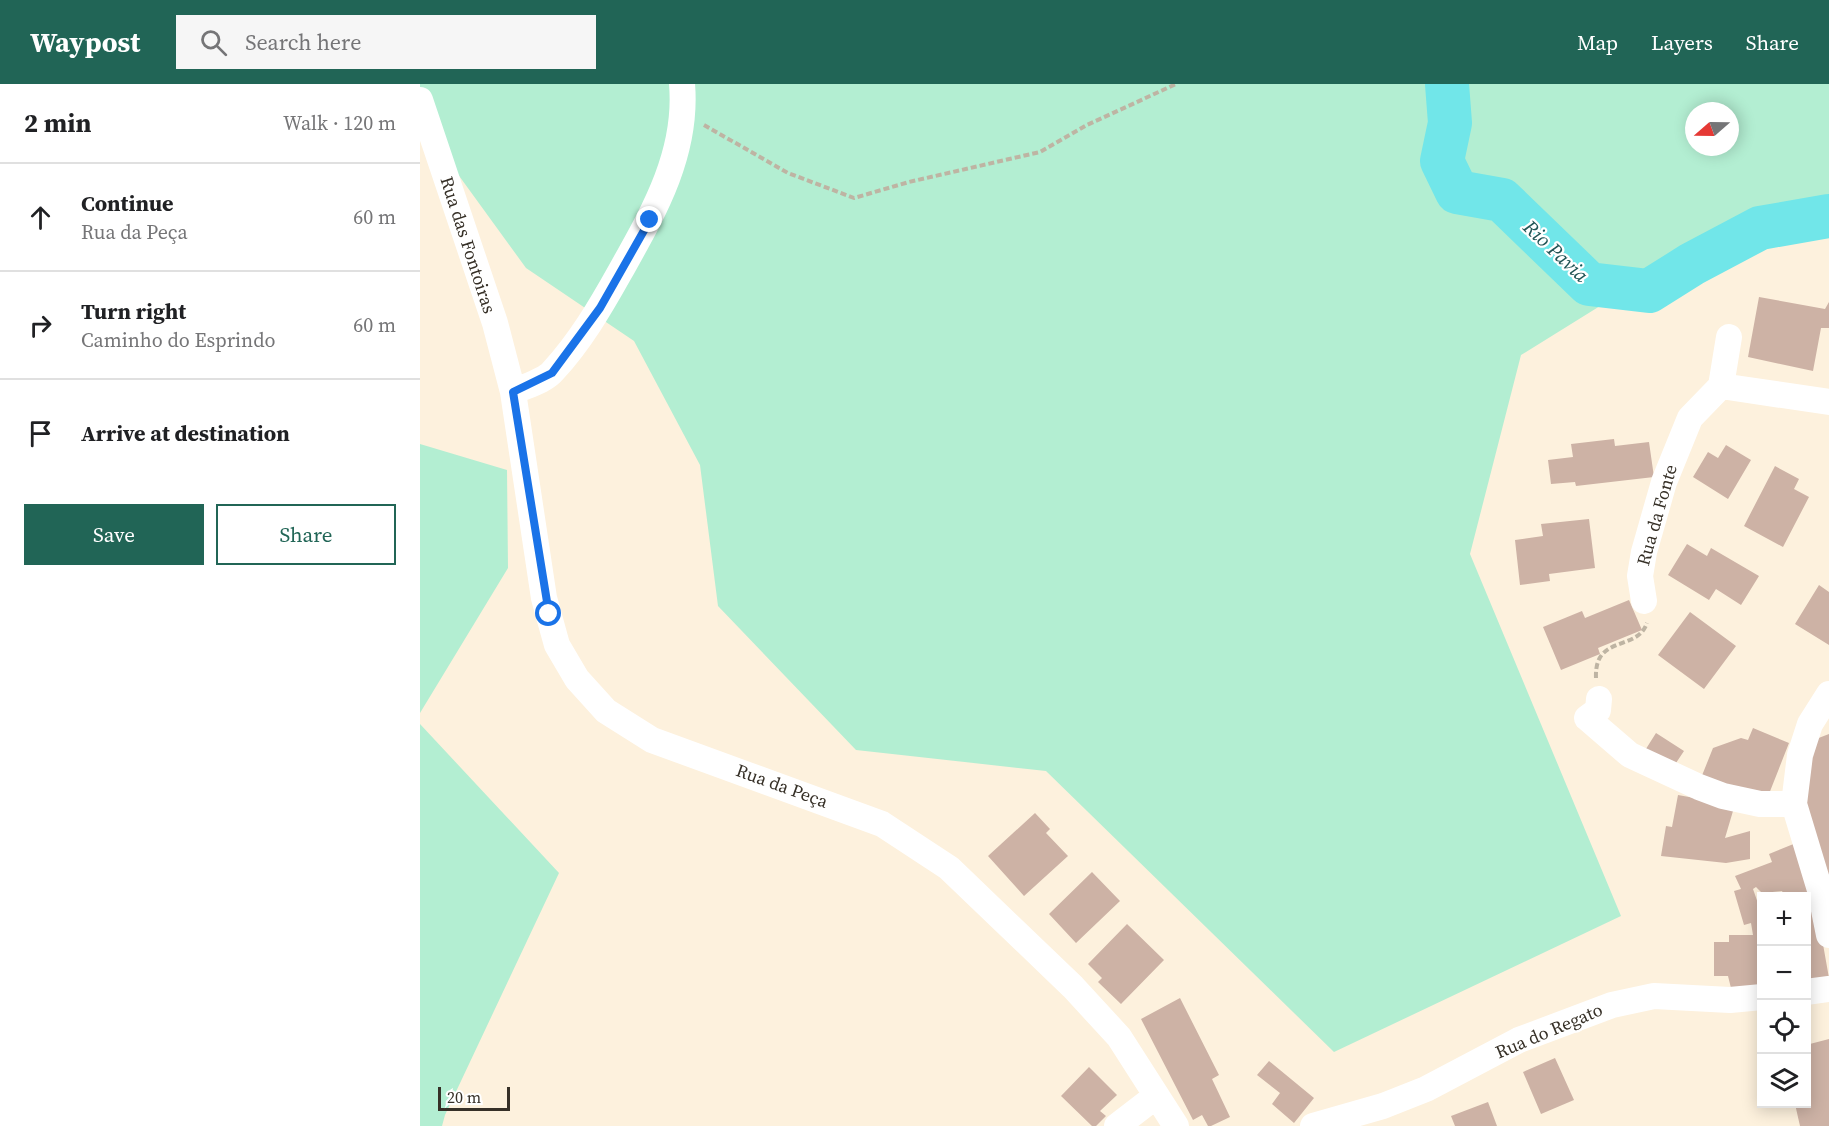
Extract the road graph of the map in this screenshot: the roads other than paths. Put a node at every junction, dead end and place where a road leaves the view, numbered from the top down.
1 (682, 84) edge
2 (420, 99) edge
3 (1729, 337) dead end
4 (1720, 386) junction
5 (513, 392) junction
6 (1829, 402) edge
7 (1644, 601) road end
8 (1829, 694) edge
9 (1599, 699) road end
10 (1794, 804) junction
11 (1829, 935) edge
12 (1829, 989) edge
13 (1811, 991) edge
14 (1757, 997) edge
15 (1156, 1096) junction
16 (1117, 1126) edge
17 (1176, 1126) edge
18 (1313, 1126) edge

1 - 5 street
2 - 5 street, Rua das Fontoiras
3 - 4 street
4 - 6 street
4 - 7 street, Rua da Fonte
5 - 15 street, Rua da Peça
8 - 10 street
9 - 10 street
10 - 11 street
12 - 13 street
14 - 18 street, Rua do Regato
15 - 16 street
15 - 17 street, Rua da Peça

